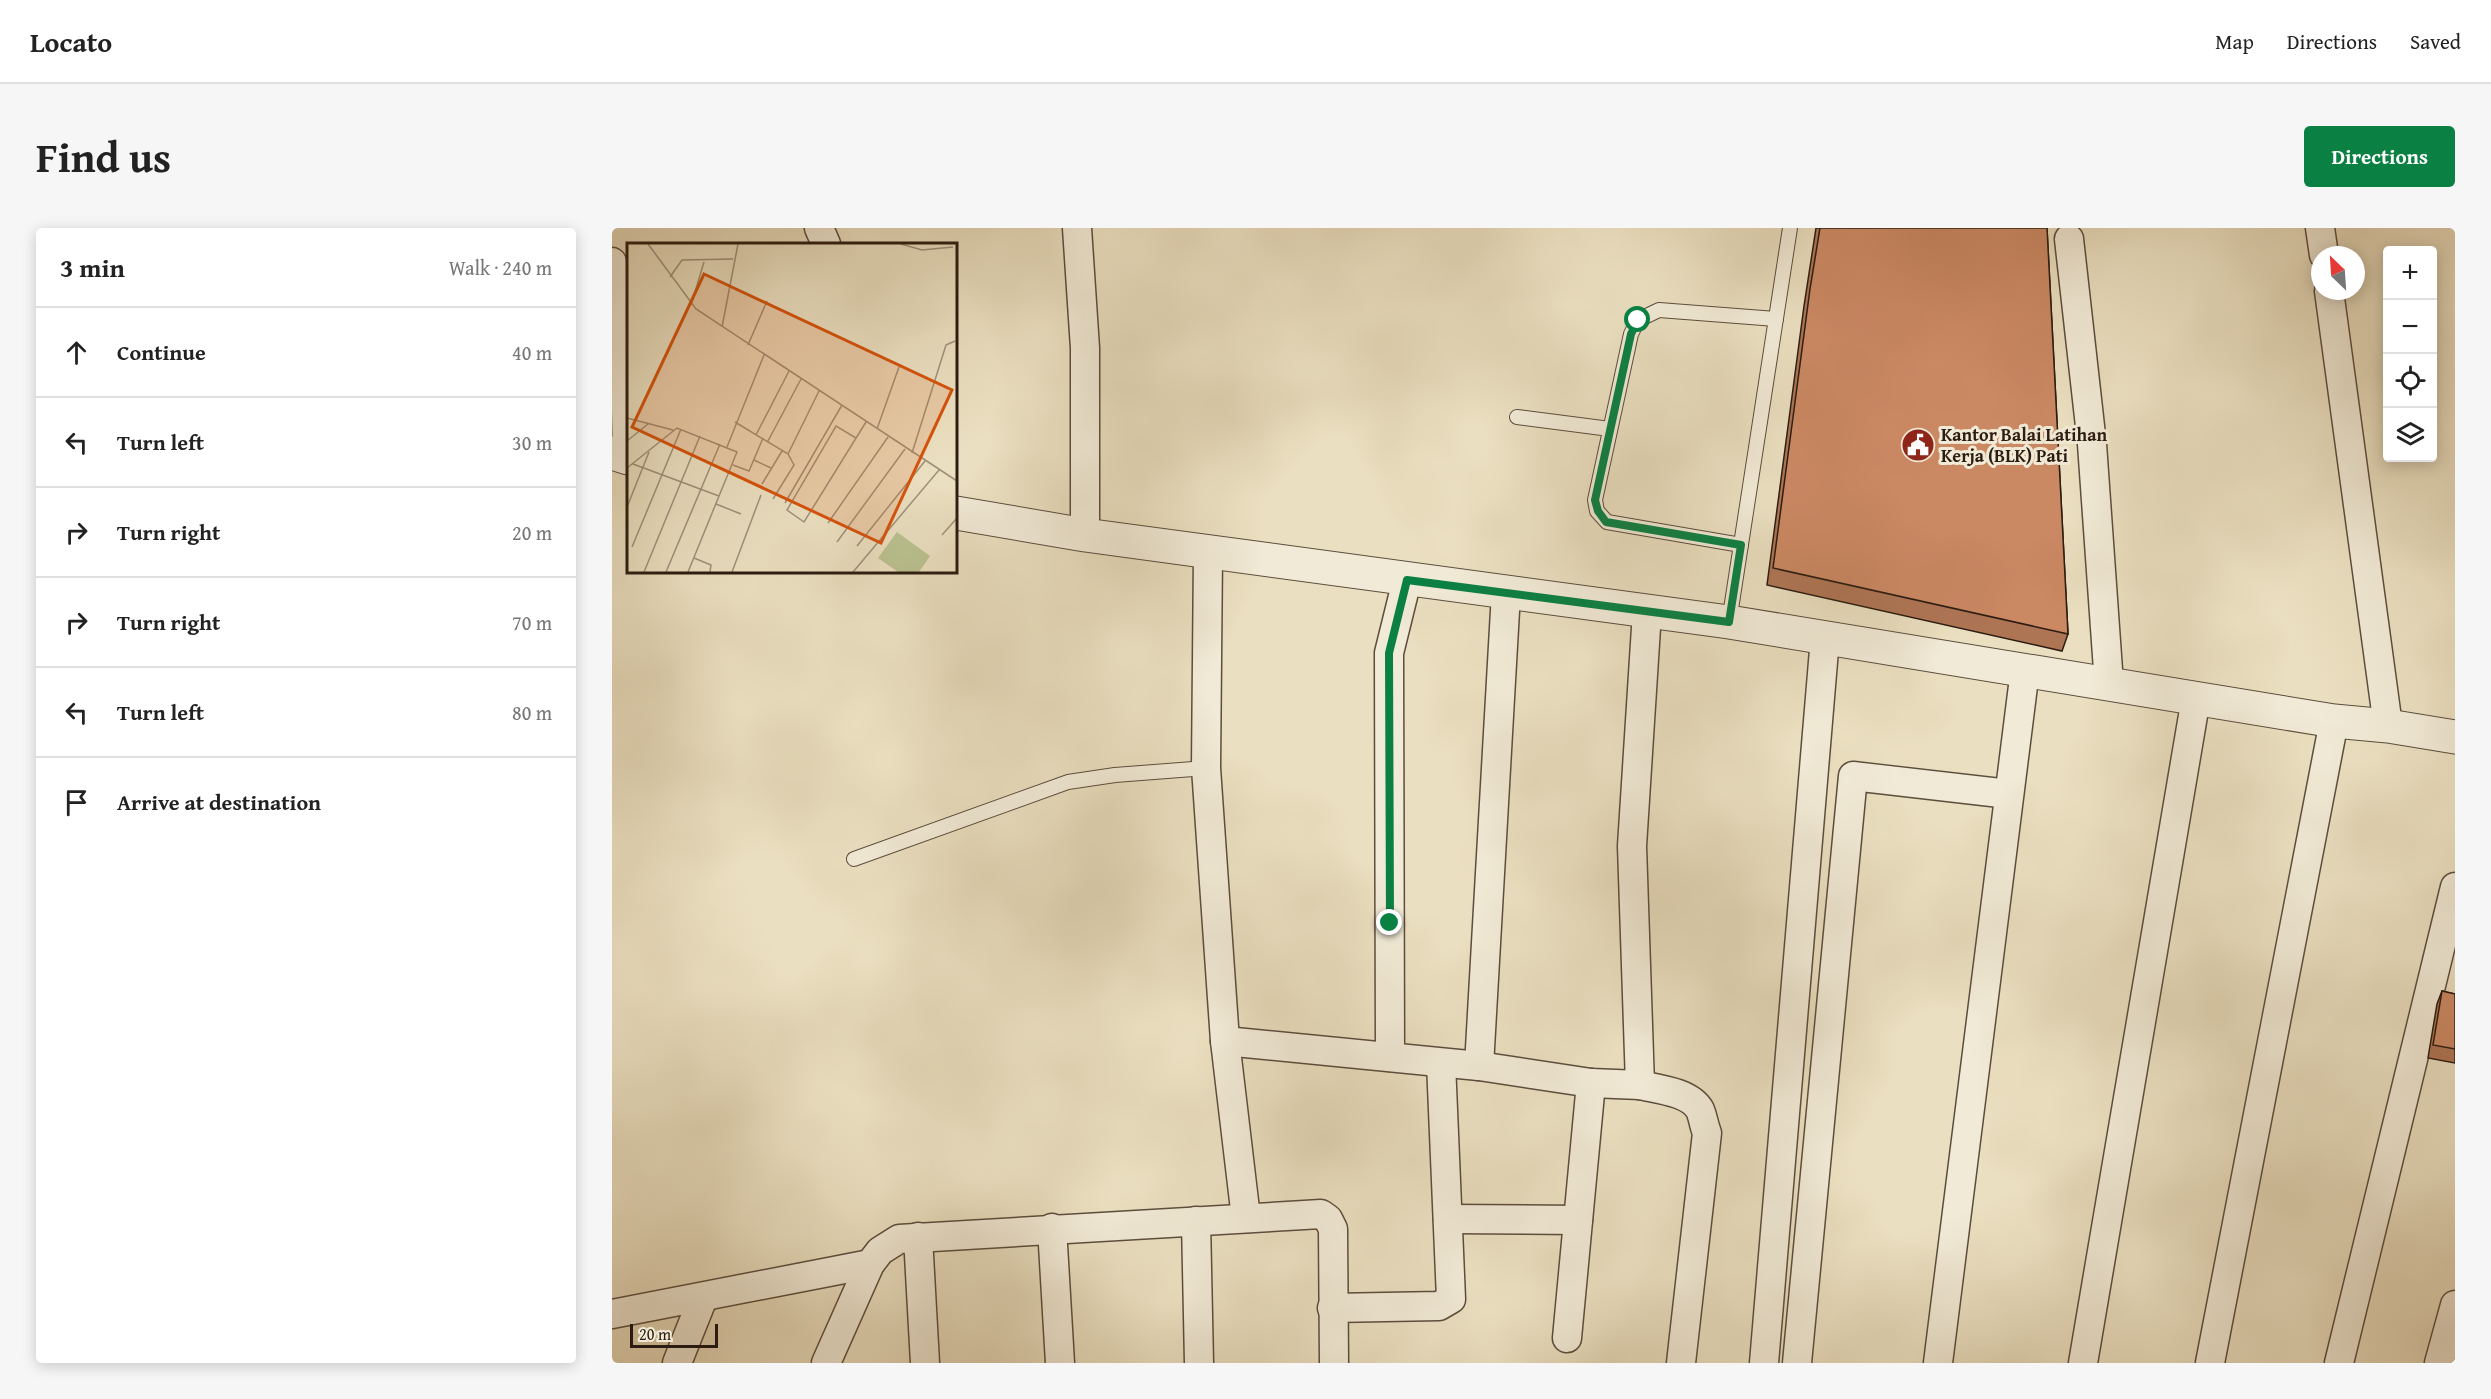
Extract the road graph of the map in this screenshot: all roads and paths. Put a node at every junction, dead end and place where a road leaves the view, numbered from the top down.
1 (819, 228) edge
2 (1077, 228) edge
3 (1790, 228) edge
4 (2320, 228) edge
5 (2068, 239) dead end
6 (826, 243) edge
7 (2323, 246) edge
8 (612, 262) edge
9 (2330, 300) edge
10 (1776, 319) junction
11 (1517, 417) dead end
12 (1610, 429) junction
13 (622, 456) edge
14 (957, 513) edge
15 (1085, 536) junction
16 (1741, 545) junction
17 (1208, 553) junction
18 (1407, 580) junction
19 (1506, 593) junction
20 (1647, 612) junction
21 (1729, 622) junction
22 (1825, 638) junction
23 (2025, 670) junction
24 (2109, 684) junction
25 (2196, 698) junction
26 (2334, 721) junction
27 (2388, 726) junction
28 (2455, 737) edge
29 (1206, 768) junction
30 (2009, 794) junction
31 (854, 859) dead end
32 (2455, 887) edge
33 (1225, 1041) junction
34 (1390, 1057) junction
35 (1441, 1062) junction
36 (1479, 1066) junction
37 (1591, 1083) junction
38 (1640, 1085) junction
39 (1246, 1218) junction
40 (1448, 1219) junction
41 (1578, 1220) junction
42 (1196, 1221) junction
43 (1052, 1228) junction
44 (918, 1237) junction
45 (870, 1264) junction
46 (703, 1298) junction
47 (2455, 1305) edge
48 (1332, 1308) junction
49 (612, 1314) edge
50 (1567, 1338) dead end
51 (677, 1363) edge
52 (826, 1363) edge
53 (925, 1363) edge
54 (1060, 1363) edge
55 (1199, 1363) edge
56 (1334, 1363) edge
57 (1681, 1363) edge
58 (1764, 1363) edge
59 (1797, 1363) edge
60 (1938, 1363) edge
61 (2083, 1363) edge
62 (2210, 1363) edge
63 (2339, 1363) edge
64 (2439, 1363) edge

1 - 6 street
2 - 15 street
3 - 10 lane
4 - 7 street
5 - 24 street
8 - 13 street
9 - 27 street
10 - 12 lane
10 - 16 lane
11 - 12 lane
12 - 16 lane
14 - 15 street
15 - 17 street
16 - 21 lane
17 - 18 street
17 - 29 street
18 - 19 street
18 - 34 street
19 - 20 street
19 - 36 street
20 - 21 street
20 - 38 street
21 - 22 street
22 - 23 street
22 - 58 street
23 - 24 street
23 - 30 street
24 - 25 street
25 - 26 street
25 - 61 street
26 - 27 street
26 - 62 street
27 - 28 street
29 - 31 lane
29 - 33 street
30 - 59 street
30 - 60 street
32 - 63 street
33 - 34 street
33 - 39 street
34 - 35 street
35 - 36 street
35 - 40 street
36 - 37 street
37 - 38 street
37 - 41 street
38 - 57 street
39 - 42 street
39 - 48 street
40 - 41 street
40 - 48 street
41 - 50 street
42 - 43 street
42 - 55 street
43 - 44 street
43 - 54 street
44 - 45 street
44 - 53 street
45 - 46 street
45 - 52 street
46 - 49 street
46 - 51 street
47 - 64 street
48 - 56 street

